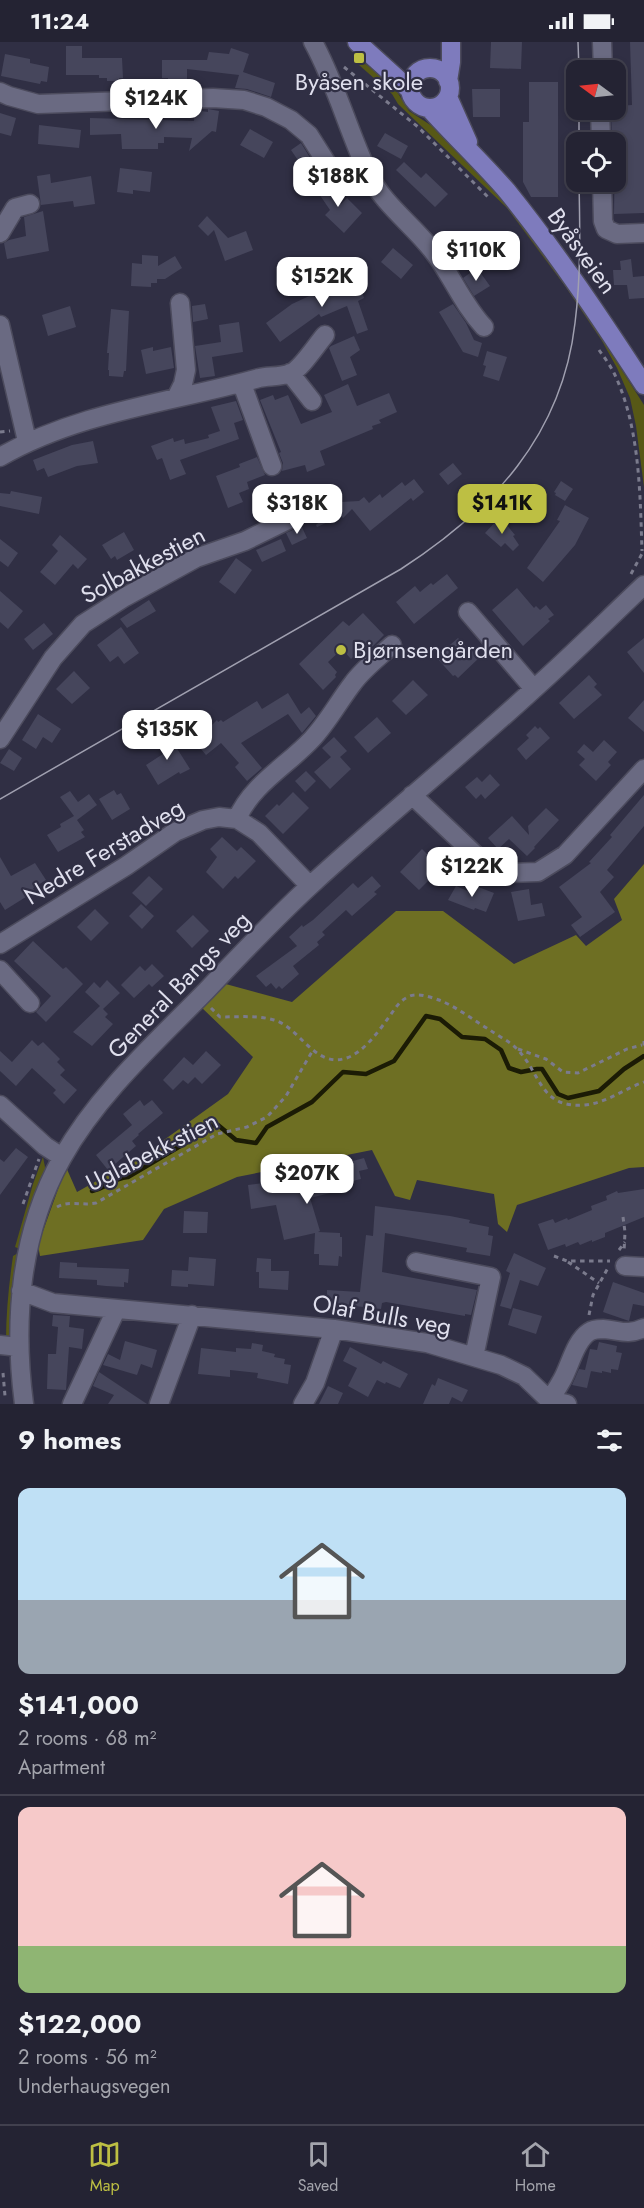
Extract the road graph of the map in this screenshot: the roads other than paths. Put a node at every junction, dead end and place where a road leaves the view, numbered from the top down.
1 (313, 42) edge
2 (443, 42) edge
3 (451, 42) edge
4 (602, 42) edge
5 (362, 46) edge
6 (603, 60) edge
7 (424, 70) junction
8 (448, 89) junction
9 (410, 90) junction
10 (0, 92) edge
11 (429, 108) junction
12 (473, 152) junction
13 (333, 173) dead end
14 (602, 192) edge
15 (30, 204) dead end
16 (0, 233) edge
17 (644, 233) edge
18 (180, 303) dead end
19 (0, 325) edge
20 (484, 327) dead end
21 (325, 335) dead end
22 (290, 373) junction
23 (242, 384) junction
24 (644, 385) edge
25 (176, 398) junction
26 (312, 401) dead end
27 (27, 441) junction
28 (0, 457) edge
29 (272, 466) dead end
30 (290, 519) dead end
31 (644, 585) edge
32 (468, 612) dead end
33 (392, 645) dead end
34 (534, 689) junction
35 (0, 740) edge
36 (644, 769) edge
37 (412, 795) junction
38 (237, 819) junction
39 (310, 886) junction
40 (0, 944) edge
41 (0, 970) edge
42 (30, 1003) dead end
43 (0, 1105) edge
44 (62, 1157) junction
45 (622, 1259) road end
46 (416, 1263) dead end
47 (644, 1267) edge
48 (21, 1291) junction
49 (116, 1310) junction
50 (192, 1315) junction
51 (644, 1328) edge
52 (334, 1329) junction
53 (0, 1345) edge
54 (19, 1347) junction
55 (474, 1357) junction
56 (556, 1403) edge
57 (24, 1404) edge
58 (72, 1404) edge
59 (159, 1404) edge
60 (303, 1404) edge

1 - 20 street
2 - 7 main road
3 - 8 main road
4 - 6 street
5 - 7 main road
5 - 9 main road
7 - 8 main road
7 - 9 main road
8 - 11 main road
8 - 12 main road, Byåsveien
9 - 11 main road
10 - 13 street
11 - 12 main road, Byåsveien
12 - 24 main road, Byåsveien
14 - 17 street
15 - 16 street
18 - 25 street
19 - 27 street
21 - 22 street
22 - 23 street
22 - 26 street
23 - 25 street
23 - 29 street
25 - 27 street
27 - 28 street
30 - 35 street, Solbakkestien
31 - 34 street, General Bangs veg
32 - 34 street
33 - 38 street
34 - 37 street, General Bangs veg
36 - 37 street
37 - 39 street, General Bangs veg
38 - 39 street
38 - 40 street, Nedre Ferstadveg
39 - 44 street, General Bangs veg
41 - 42 street
43 - 44 street
44 - 48 street, General Bangs veg
45 - 47 street
46 - 55 street
48 - 49 street, Olaf Bulls veg
48 - 54 street, General Bangs veg
49 - 50 street, Olaf Bulls veg
49 - 58 street
50 - 52 street, Olaf Bulls veg
50 - 59 street
51 - 56 street, Olaf Bulls veg
52 - 55 street, Olaf Bulls veg
52 - 60 street
53 - 54 street
54 - 57 street, General Bangs veg
55 - 56 street, Olaf Bulls veg

